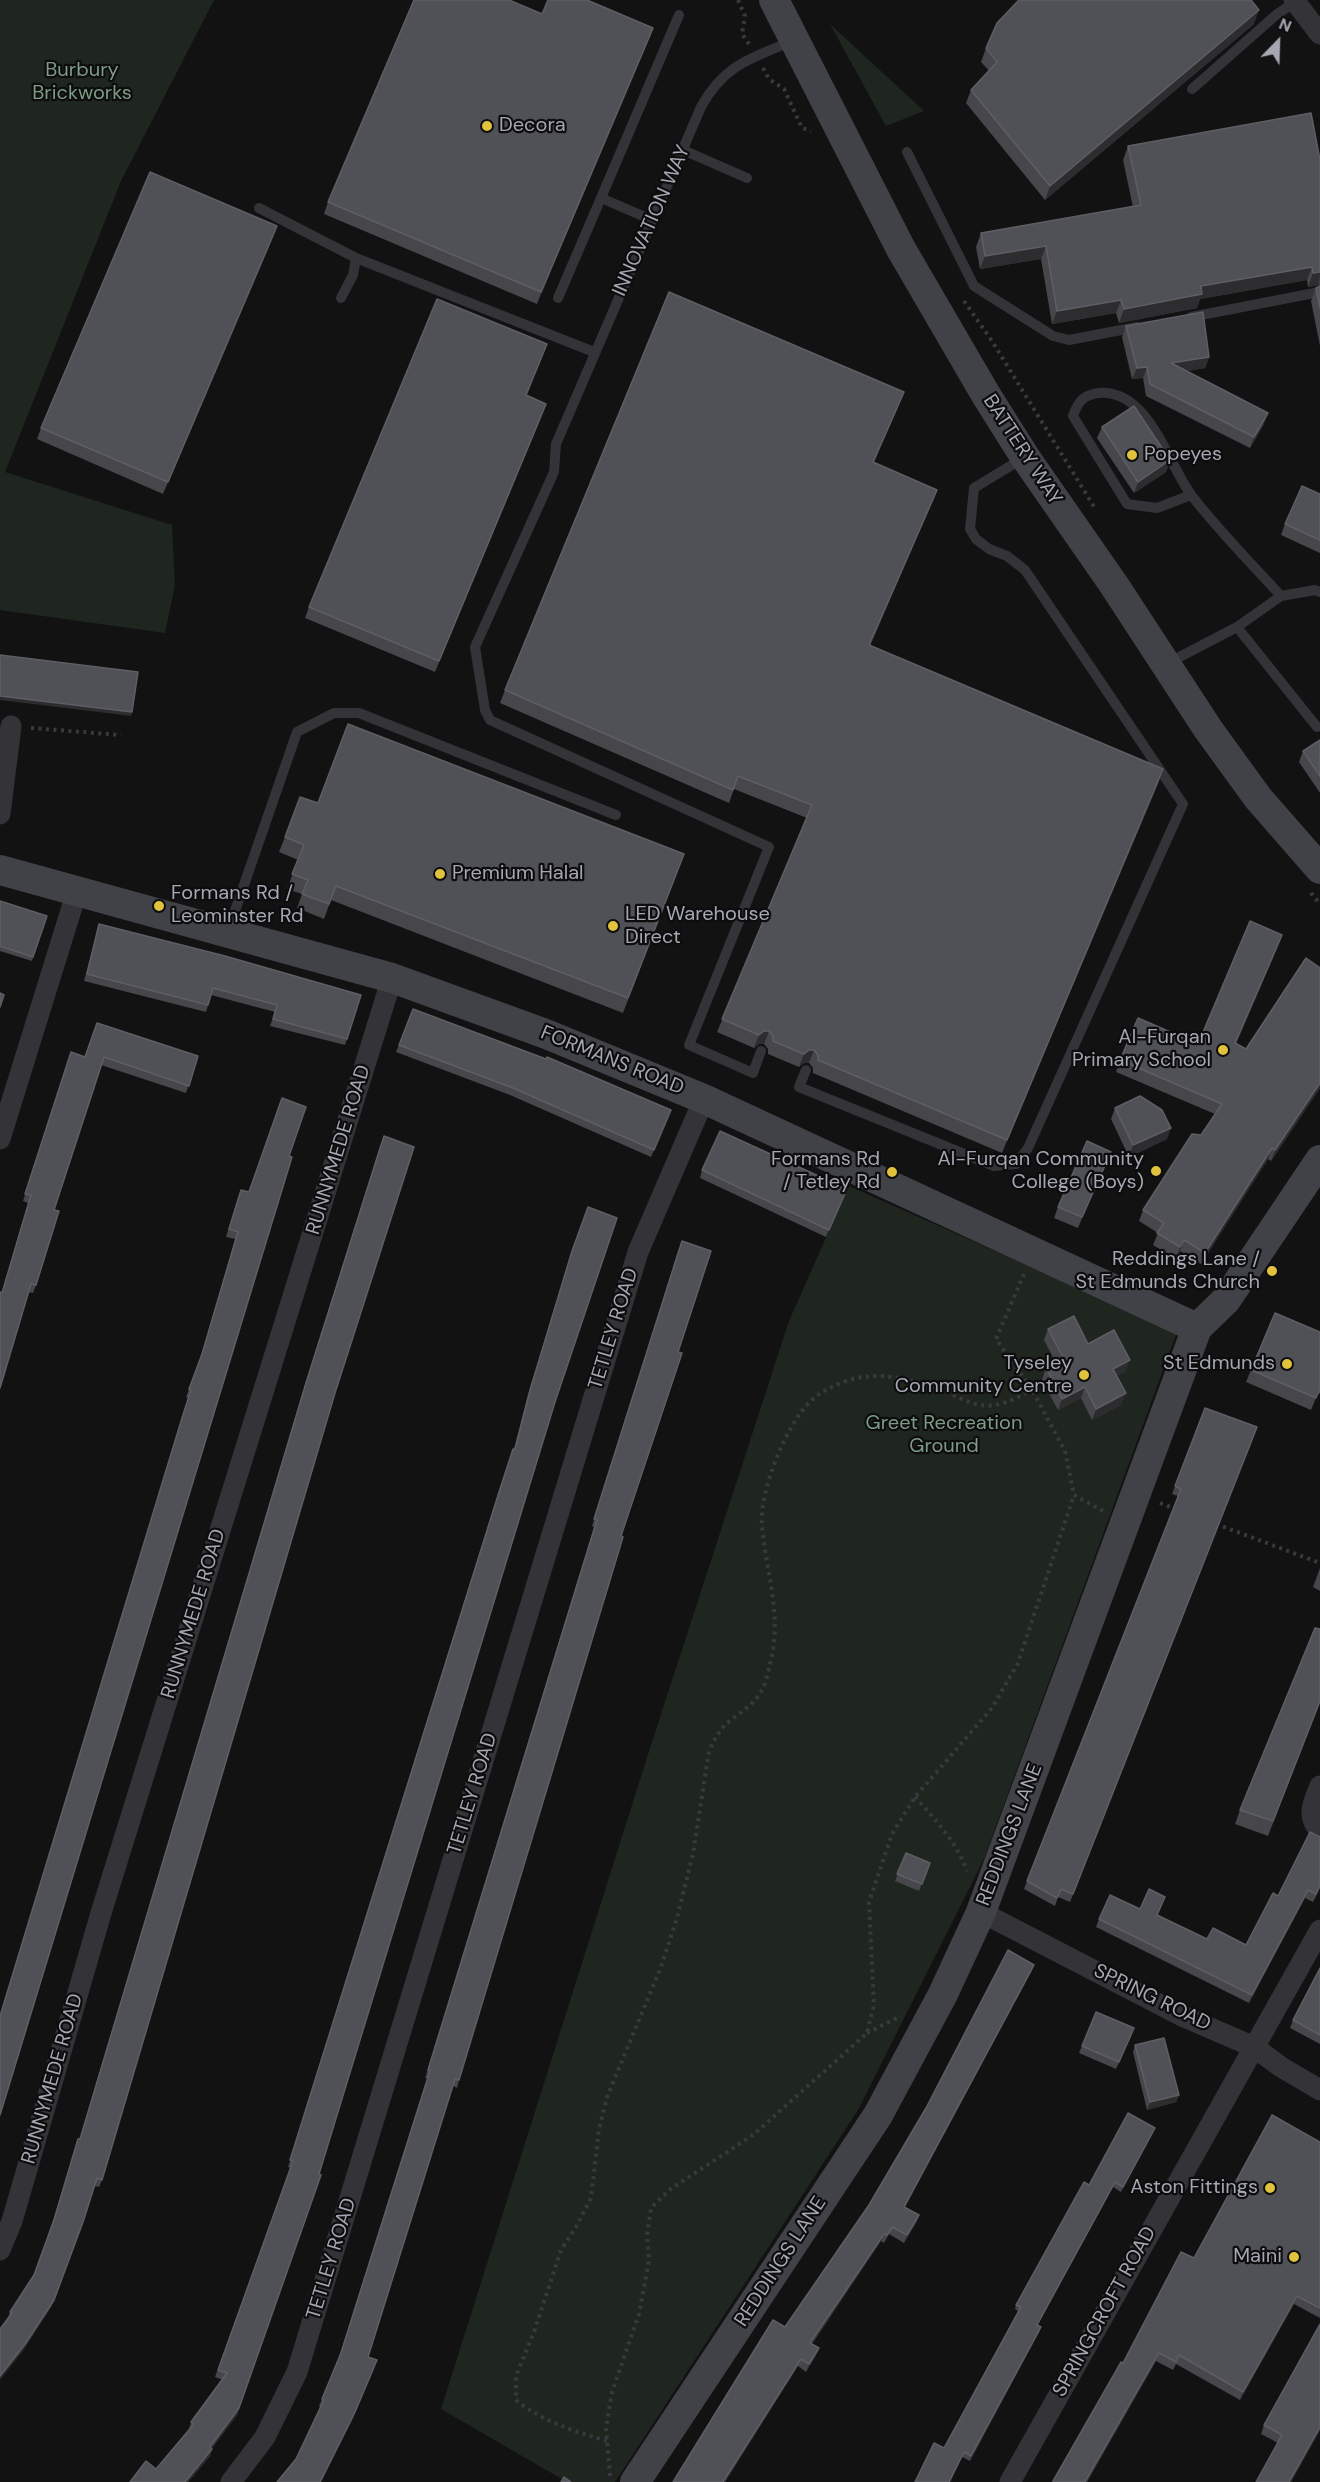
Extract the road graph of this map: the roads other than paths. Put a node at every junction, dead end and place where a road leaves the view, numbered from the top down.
1 (774, 0) edge
2 (1295, 1) edge
3 (679, 15) dead end
4 (1320, 34) edge
5 (794, 41) junction
6 (1192, 89) edge
7 (682, 150) junction
8 (907, 152) dead end
9 (747, 178) dead end
10 (601, 198) junction
11 (259, 208) dead end
12 (652, 220) junction
13 (356, 258) junction
14 (1320, 292) edge
15 (342, 298) dead end
16 (558, 298) dead end
17 (1183, 318) edge
18 (1149, 325) edge
19 (594, 352) junction
20 (1025, 457) junction
21 (1191, 495) junction
22 (1320, 592) edge
23 (1281, 596) junction
24 (1237, 627) junction
25 (1165, 664) junction
26 (11, 726) road end
27 (1317, 727) dead end
28 (0, 814) edge
29 (616, 815) dead end
30 (1320, 869) edge
31 (0, 870) edge
32 (76, 891) junction
33 (227, 934) junction
34 (392, 978) junction
35 (761, 1051) edge
36 (806, 1070) edge
37 (704, 1099) junction
38 (0, 1139) edge
39 (1320, 1160) edge
40 (1197, 1328) junction
41 (1320, 1786) edge
42 (1320, 1831) edge
43 (981, 1912) junction
44 (1320, 1930) edge
45 (1254, 2047) junction
46 (1320, 2090) edge
47 (0, 2250) edge
48 (231, 2482) edge
49 (635, 2482) edge
50 (1010, 2482) edge

1 - 5 street, BATTERY WAY
2 - 4 street
2 - 6 lane
3 - 10 lane
5 - 7 lane, INNOVATION WAY
5 - 20 street, BATTERY WAY
7 - 9 lane
7 - 12 lane, INNOVATION WAY
8 - 18 lane
10 - 12 lane
10 - 16 lane
11 - 13 lane
12 - 19 lane, INNOVATION WAY
13 - 15 lane
13 - 19 lane
14 - 17 lane
19 - 35 lane, INNOVATION WAY
20 - 25 street, BATTERY WAY
20 - 36 lane
21 - 21 lane
21 - 23 lane
22 - 23 lane
23 - 24 lane
24 - 25 lane
24 - 27 lane
25 - 30 street, BATTERY WAY
26 - 28 street
29 - 33 lane
31 - 32 street, FORMANS ROAD
32 - 33 street, FORMANS ROAD
32 - 38 street
33 - 34 street, FORMANS ROAD
34 - 37 street, FORMANS ROAD
34 - 47 street, RUNNYMEDE ROAD
37 - 40 street, FORMANS ROAD
37 - 48 street, TETLEY ROAD
39 - 40 street, REDDINGS LANE
40 - 43 street, REDDINGS LANE
41 - 42 street
43 - 45 street, SPRING ROAD
43 - 49 street, REDDINGS LANE
44 - 45 street, SPRINGCROFT ROAD
45 - 46 street, SPRING ROAD
45 - 50 street, SPRINGCROFT ROAD

